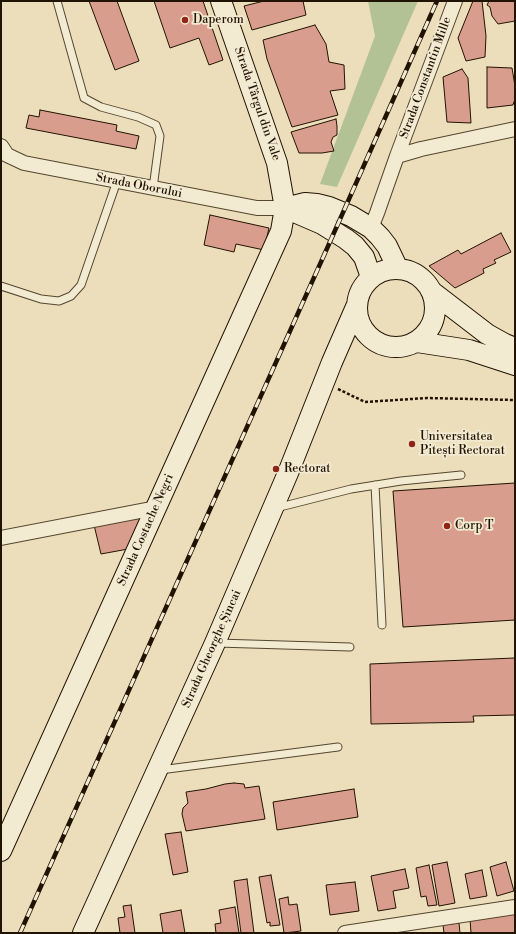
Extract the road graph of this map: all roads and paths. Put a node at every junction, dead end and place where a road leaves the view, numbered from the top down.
1 (56, 1) edge
2 (221, 1) edge
3 (455, 1) edge
4 (515, 129) edge
5 (1, 146) edge
6 (397, 156) junction
7 (117, 181) junction
8 (152, 188) junction
9 (285, 208) junction
10 (371, 228) junction
11 (398, 269) junction
12 (372, 277) junction
13 (1, 286) edge
14 (432, 291) junction
15 (356, 307) junction
16 (372, 340) junction
17 (417, 342) junction
18 (515, 348) edge
19 (332, 362) junction
20 (515, 364) edge
21 (324, 382) junction
22 (515, 400) edge
23 (461, 475) dead end
24 (375, 485) junction
25 (156, 508) junction
26 (273, 510) junction
27 (3, 536) edge
28 (382, 625) dead end
29 (215, 643) junction
30 (350, 647) dead end
31 (338, 747) dead end
32 (158, 770) junction
33 (5, 833) edge
34 (1, 851) edge
35 (515, 907) edge
36 (83, 933) edge
37 (345, 933) edge

1 - 8 lane
2 - 9 main road, Strada Târgul din Vale
3 - 6 street, Strada Constantin Mille
4 - 6 street
5 - 7 street, Strada Oborului
6 - 10 street, Strada Constantin Mille
7 - 8 street, Strada Oborului
7 - 13 lane
8 - 9 street, Strada Oborului
9 - 10 main road
9 - 12 main road
9 - 25 main road, Strada Costache Negri
10 - 11 main road
11 - 12 main road
11 - 14 main road
12 - 15 main road
14 - 17 main road
14 - 18 main road
15 - 16 main road
15 - 19 main road, Strada Gheorghe Șincai
16 - 17 main road
16 - 19 main road
17 - 20 main road
19 - 21 main road, Strada Gheorghe Șincai
21 - 22 path
21 - 26 main road, Strada Gheorghe Șincai
23 - 24 lane
24 - 26 lane
24 - 28 lane
25 - 27 street
25 - 33 main road, Strada Costache Negri
26 - 29 main road, Strada Gheorghe Șincai
29 - 30 lane
29 - 32 main road, Strada Gheorghe Șincai
31 - 32 lane
32 - 36 main road, Strada Gheorghe Șincai
33 - 34 main road, Strada Costache Negri
35 - 37 street

